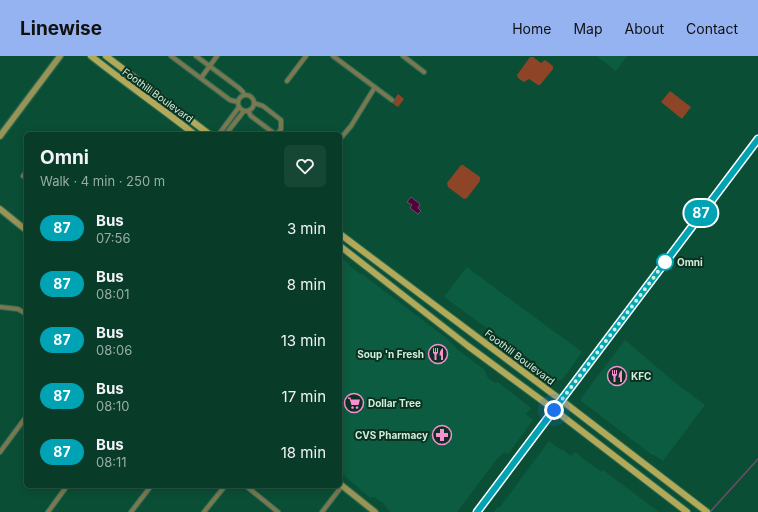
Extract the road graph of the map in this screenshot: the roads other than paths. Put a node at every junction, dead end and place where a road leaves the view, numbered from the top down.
1 (60, 56) edge
2 (91, 56) edge
3 (106, 56) edge
4 (170, 56) edge
5 (196, 56) edge
6 (217, 56) edge
7 (306, 56) edge
8 (333, 56) edge
9 (403, 56) edge
10 (210, 66) junction
11 (424, 72) dead end
12 (201, 78) junction
13 (287, 80) dead end
14 (375, 87) junction
15 (244, 95) junction
16 (392, 100) dead end
17 (254, 103) junction
18 (238, 104) junction
19 (246, 111) junction
20 (191, 132) edge
21 (206, 132) edge
22 (220, 132) edge
23 (228, 132) edge
24 (273, 132) edge
25 (278, 132) edge
26 (0, 136) edge
27 (342, 137) edge
28 (757, 141) edge
29 (0, 209) edge
30 (24, 228) edge
31 (342, 236) edge
32 (342, 248) edge
33 (0, 307) edge
34 (24, 313) edge
35 (561, 400) junction
36 (554, 410) junction
37 (24, 420) edge
38 (0, 452) edge
39 (342, 486) edge
40 (66, 488) edge
41 (149, 488) edge
42 (223, 488) edge
43 (248, 488) edge
44 (339, 488) edge
45 (705, 510) edge
46 (48, 512) edge
47 (131, 512) edge
48 (204, 512) edge
49 (278, 512) edge
50 (322, 512) edge
51 (375, 512) edge
52 (477, 512) edge
53 (687, 512) edge

1 - 26 street
2 - 20 main road, Foothill Boulevard
3 - 21 main road, Foothill Boulevard
4 - 12 street
5 - 10 street
6 - 10 street
7 - 13 street
8 - 14 street
9 - 11 street
10 - 12 street
10 - 15 street
12 - 18 street
14 - 16 street
14 - 27 street
15 - 17 street
15 - 18 street
17 - 19 street
17 - 25 street
18 - 19 street
18 - 22 street
19 - 23 street
19 - 24 street
28 - 35 main road
29 - 30 street
31 - 35 main road, Foothill Boulevard
32 - 36 main road
33 - 34 street
35 - 36 main road
35 - 45 main road, Foothill Boulevard
36 - 52 street
36 - 53 main road
37 - 38 street
39 - 51 street
40 - 46 street
41 - 47 street
42 - 48 street
43 - 49 street
44 - 50 street

